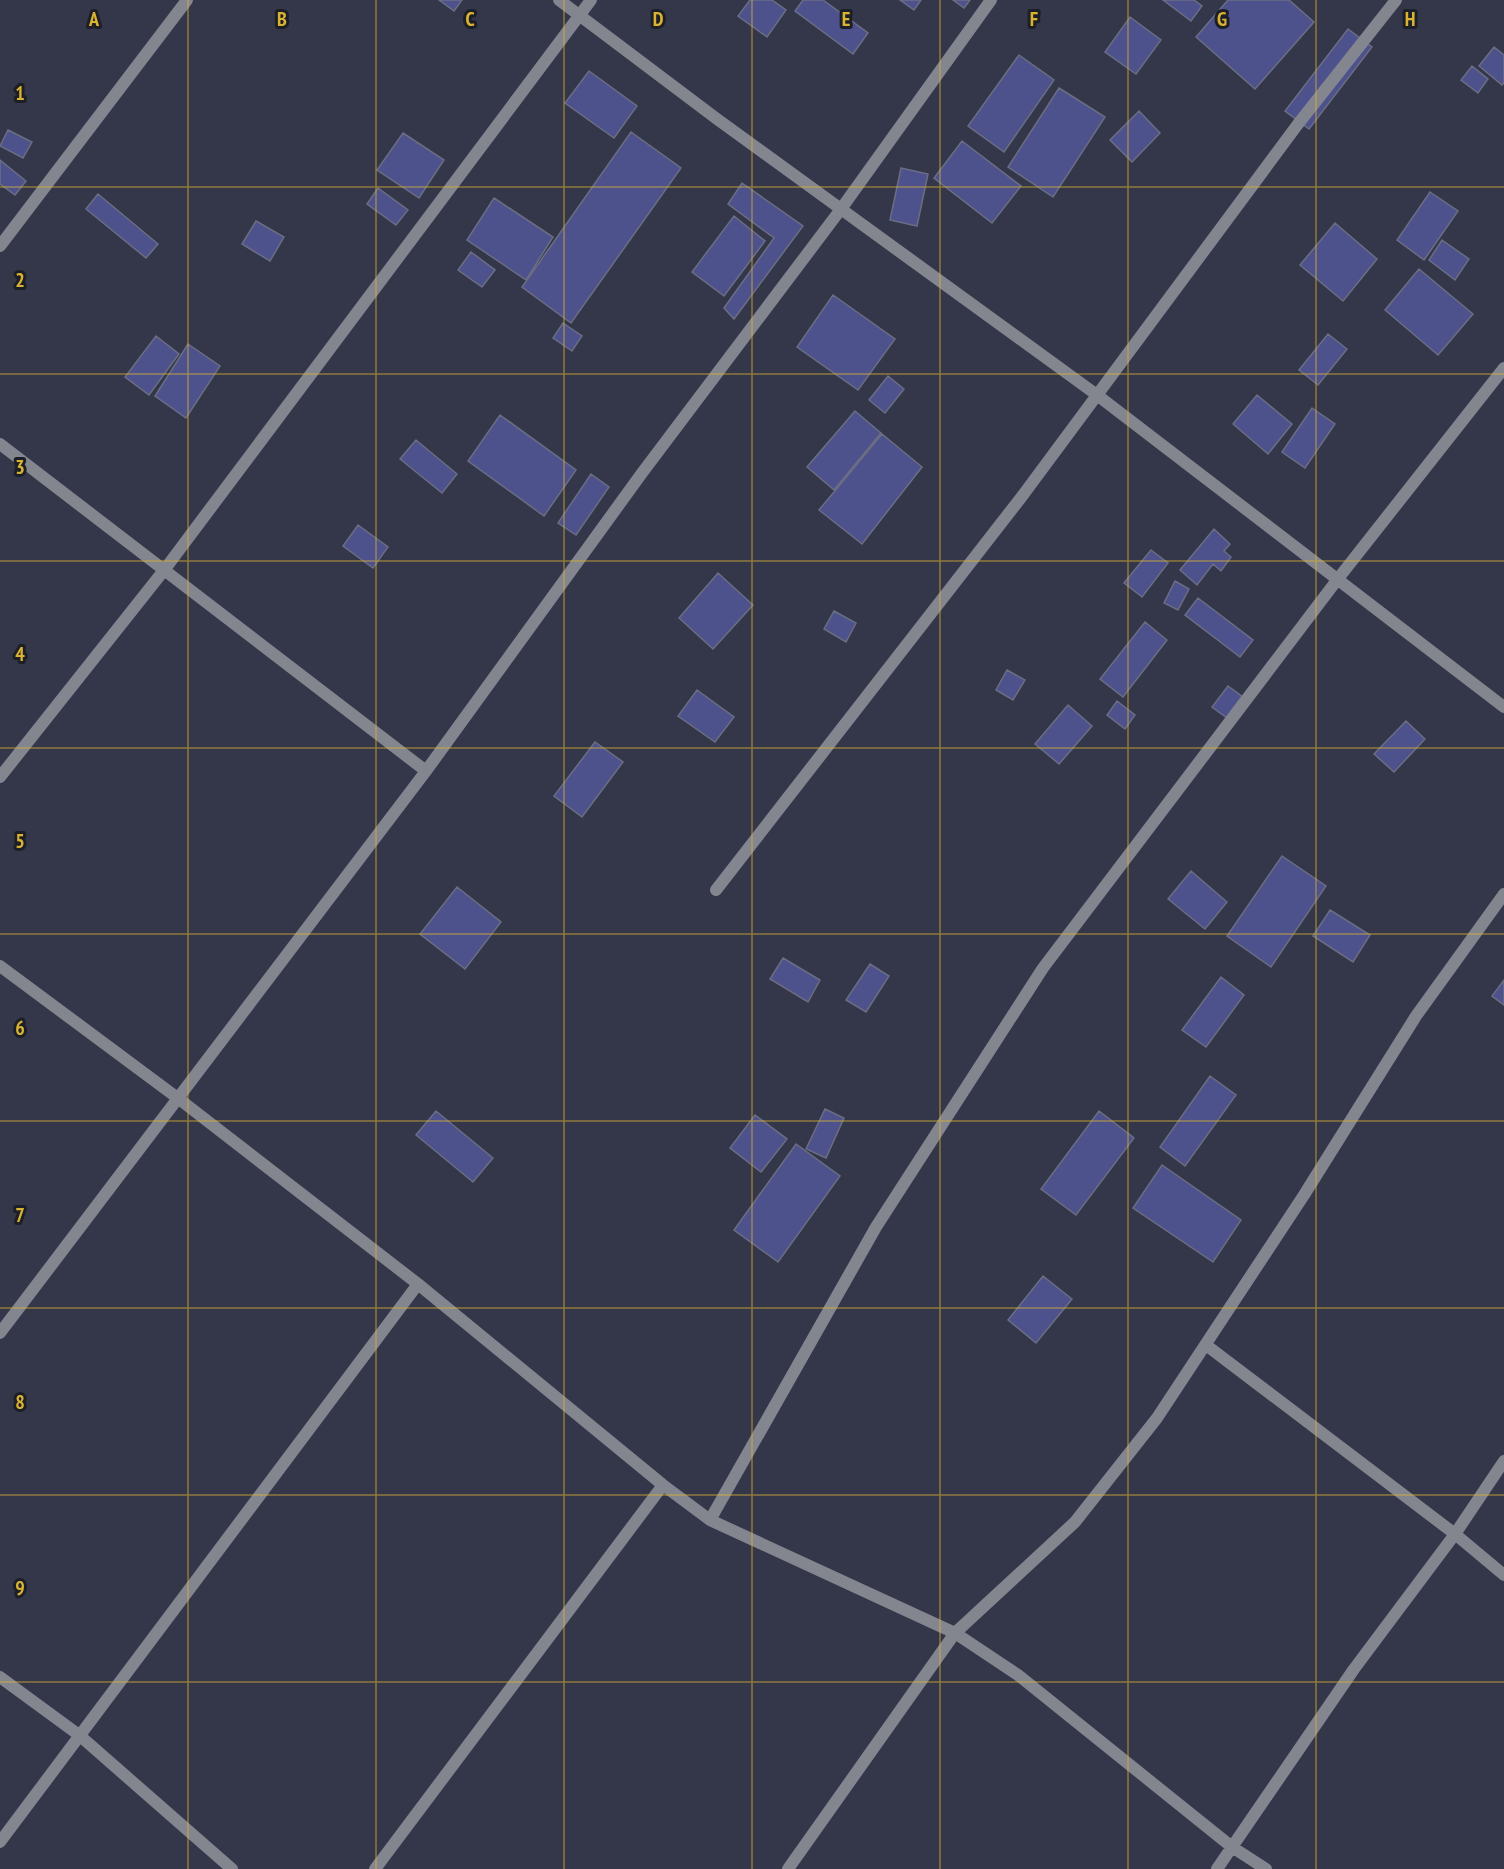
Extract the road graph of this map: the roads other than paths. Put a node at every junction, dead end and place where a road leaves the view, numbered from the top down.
1 (187, 0) edge
2 (559, 0) edge
3 (591, 0) edge
4 (991, 0) edge
5 (1396, 0) edge
6 (580, 15) junction
7 (841, 210) junction
8 (0, 246) edge
9 (1504, 368) edge
10 (1097, 396) junction
11 (0, 444) edge
12 (165, 569) junction
13 (1337, 580) junction
14 (1504, 707) edge
15 (426, 771) junction
16 (0, 777) edge
17 (716, 890) dead end
18 (1504, 894) edge
19 (0, 966) edge
20 (179, 1099) junction
21 (418, 1284) junction
22 (0, 1333) edge
23 (1206, 1345) junction
24 (1504, 1461) edge
25 (663, 1485) junction
26 (710, 1520) junction
27 (1455, 1534) junction
28 (1504, 1575) edge
29 (955, 1633) junction
30 (0, 1677) edge
31 (79, 1734) junction
32 (0, 1842) edge
33 (1232, 1847) junction
34 (232, 1869) edge
35 (375, 1869) edge
36 (788, 1869) edge
37 (1217, 1869) edge
38 (1266, 1869) edge

1 - 8 street
2 - 6 street
3 - 6 street
4 - 7 street
5 - 10 street
6 - 7 street
6 - 12 street
7 - 10 street
7 - 15 street
9 - 13 street
10 - 13 street
10 - 17 street
11 - 12 street
12 - 15 street
12 - 16 street
13 - 14 street
13 - 26 street
15 - 20 street
18 - 23 street
19 - 20 street
20 - 21 street
20 - 22 street
21 - 25 street
21 - 31 street
23 - 27 street
23 - 29 street
24 - 27 street
25 - 26 street
25 - 35 street
26 - 29 street
27 - 28 street
27 - 33 street
29 - 33 street
29 - 36 street
30 - 31 street
31 - 32 street
31 - 34 street
33 - 37 street
33 - 38 street

